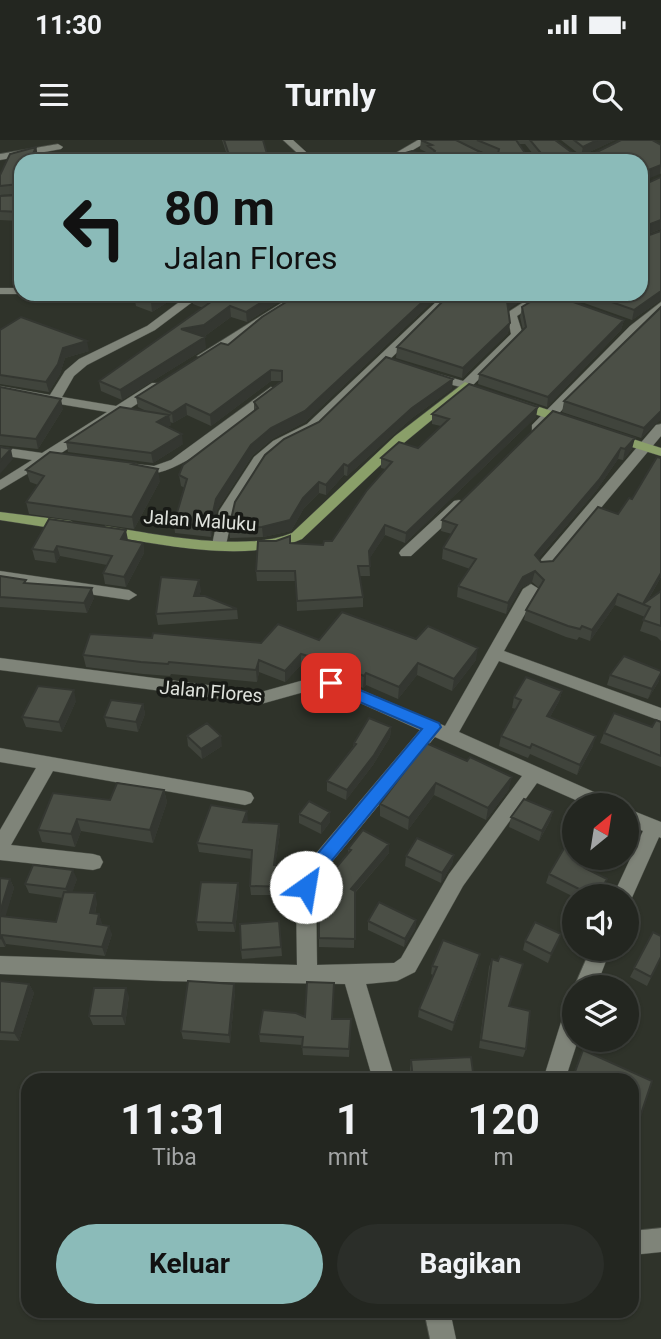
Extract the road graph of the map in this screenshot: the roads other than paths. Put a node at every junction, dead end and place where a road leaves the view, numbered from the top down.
1 (288, 140) edge
2 (425, 140) edge
3 (58, 147) dead end
4 (407, 151) junction
5 (17, 154) edge
6 (303, 154) edge
7 (401, 154) edge
8 (413, 154) edge
9 (188, 301) edge
10 (293, 301) edge
11 (444, 301) edge
12 (538, 301) edge
13 (661, 305) edge
14 (196, 360) edge
15 (418, 371) edge
16 (163, 381) edge
17 (277, 386) edge
18 (465, 386) junction
19 (0, 390) edge
20 (55, 397) junction
21 (118, 410) junction
22 (550, 415) junction
23 (661, 428) edge
24 (531, 434) edge
25 (646, 447) junction
26 (0, 451) edge
27 (661, 452) edge
28 (43, 457) junction
29 (68, 460) edge
30 (118, 466) edge
31 (0, 486) edge
32 (466, 497) edge
33 (0, 516) edge
34 (219, 545) junction
35 (407, 553) dead end
36 (544, 566) edge
37 (0, 576) edge
38 (531, 589) dead end
39 (129, 595) dead end
40 (494, 653) junction
41 (0, 663) edge
42 (661, 715) edge
43 (441, 731) junction
44 (0, 755) edge
45 (47, 765) junction
46 (534, 772) junction
47 (579, 793) edge
48 (245, 798) dead end
49 (639, 820) edge
50 (657, 828) edge
51 (0, 850) edge
52 (93, 862) dead end
53 (629, 884) edge
54 (0, 965) edge
55 (307, 974) junction
56 (353, 975) junction
57 (563, 1052) edge
58 (382, 1073) edge
59 (556, 1073) edge
60 (661, 1240) edge
61 (639, 1242) edge
62 (438, 1318) edge
63 (443, 1339) edge

1 - 6 street
2 - 4 street
3 - 5 street
4 - 7 street
4 - 8 street
9 - 20 street
10 - 14 street
11 - 34 street
12 - 18 street
13 - 22 street
15 - 18 street
16 - 21 street
17 - 30 street
18 - 22 main road
18 - 34 main road, Jalan Maluku
19 - 20 street
20 - 21 street
21 - 28 street
22 - 24 street
22 - 25 main road
23 - 25 street
25 - 27 main road
25 - 36 street
26 - 28 street
28 - 29 street
28 - 31 street
32 - 35 street
33 - 34 main road, Jalan Maluku
37 - 39 street
38 - 40 street
40 - 42 street
40 - 43 street
41 - 43 street, Jalan Flores
43 - 46 street, Jalan Flores
43 - 55 street
44 - 45 street
45 - 48 street
45 - 51 street
46 - 47 street, Jalan Flores
46 - 56 street
49 - 50 street
50 - 53 street
51 - 52 street
54 - 55 street
55 - 56 street
56 - 58 street
57 - 59 street
60 - 61 street
62 - 63 street

